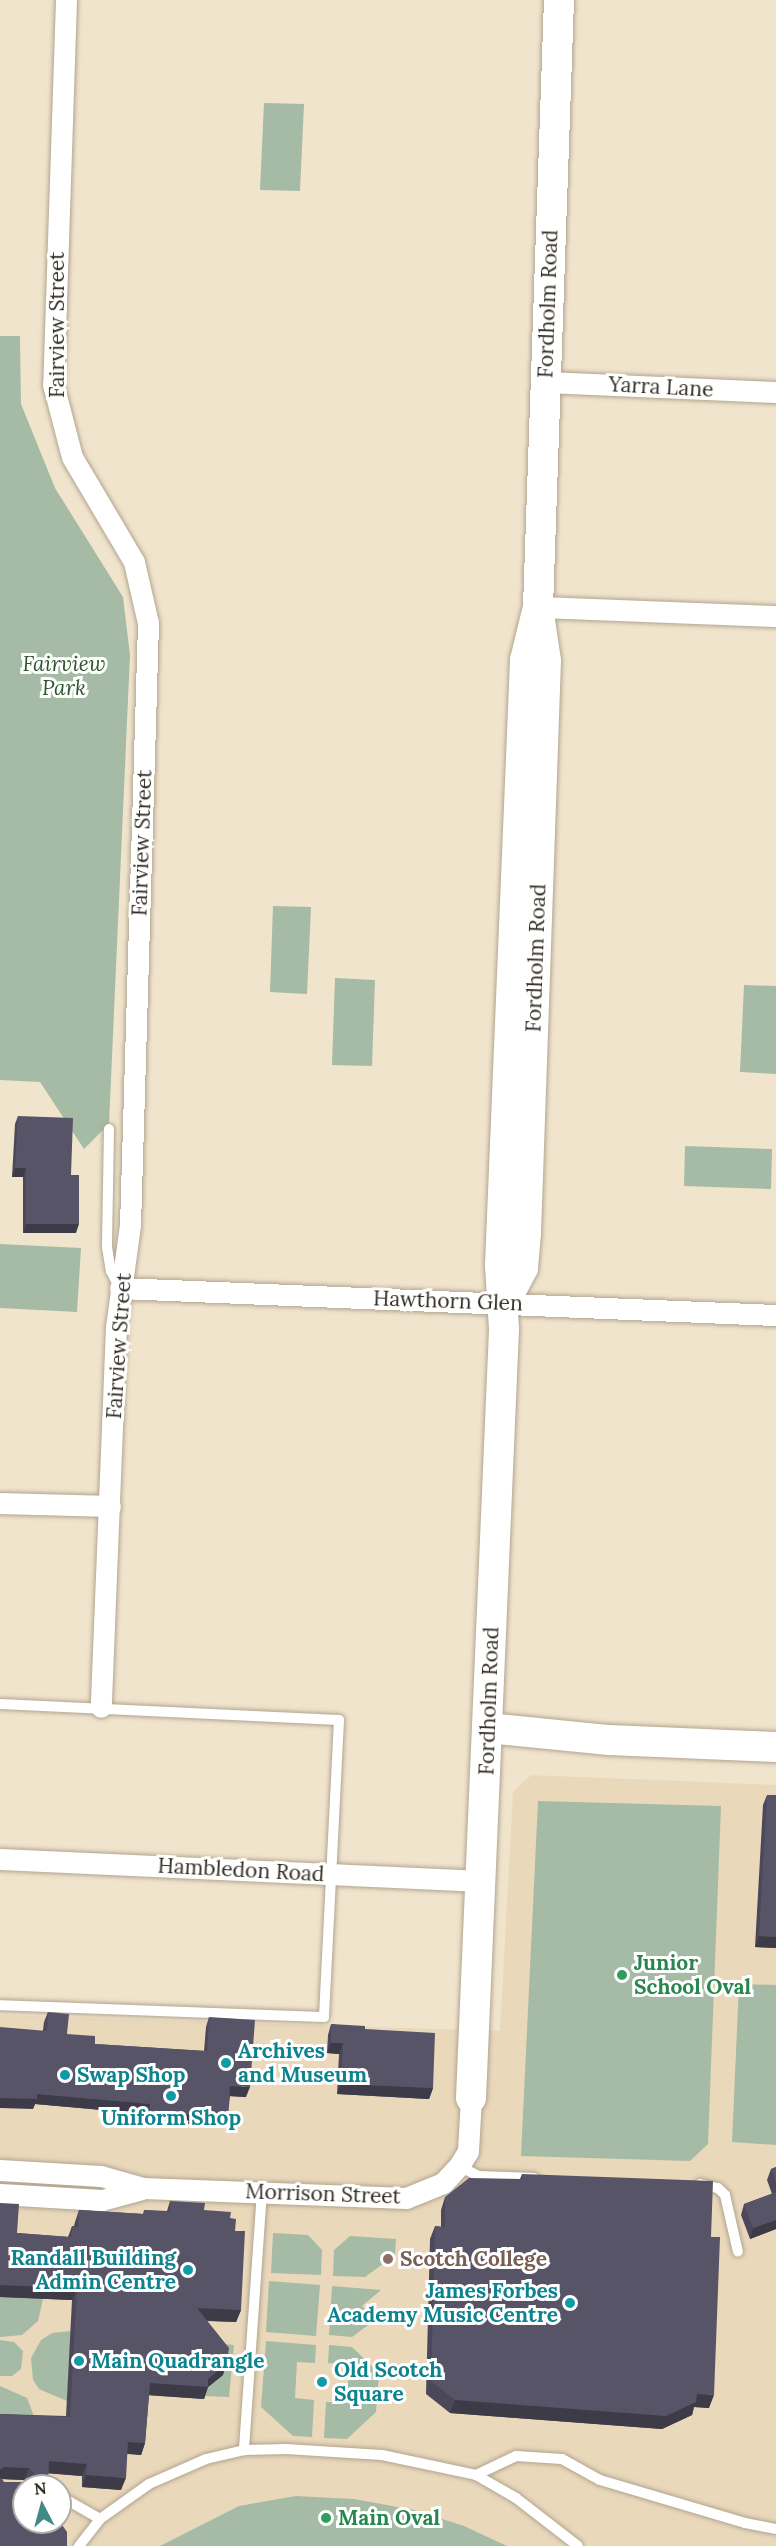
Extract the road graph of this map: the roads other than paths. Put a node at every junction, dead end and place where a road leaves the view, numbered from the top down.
1 (66, 0) edge
2 (559, 0) edge
3 (545, 382) junction
4 (776, 392) edge
5 (538, 608) junction
6 (776, 616) edge
7 (109, 1129) dead end
8 (120, 1288) junction
9 (504, 1304) junction
10 (776, 1315) edge
11 (0, 1503) edge
12 (110, 1506) junction
13 (0, 1704) edge
14 (101, 1707) junction
15 (487, 1738) junction
16 (776, 1747) edge
17 (0, 1859) edge
18 (330, 1875) junction
19 (482, 1881) junction
20 (0, 2005) edge
21 (471, 2098) joint
22 (459, 2166) junction
23 (0, 2170) edge
24 (544, 2178) edge
25 (685, 2184) edge
26 (143, 2188) junction
27 (262, 2191) junction
28 (0, 2194) edge
29 (738, 2252) dead end
30 (244, 2450) junction
31 (476, 2475) junction
32 (72, 2503) edge
33 (100, 2519) junction
34 (776, 2529) edge
35 (79, 2546) edge
36 (578, 2546) edge

1 - 8 street, Fairview Street
2 - 3 street, Fordholm Road
3 - 4 street, Yarra Lane
3 - 5 street, Fordholm Road
5 - 6 street
5 - 9 street, Fordholm Road
7 - 8 lane
8 - 9 street, Hawthorn Glen
8 - 12 street, Fairview Street
9 - 10 street, Hawthorn Glen
9 - 15 street, Fordholm Road
11 - 12 street
12 - 14 street, Fairview Street
13 - 14 lane
14 - 18 lane
15 - 16 street
15 - 19 street, Fordholm Road
17 - 18 street, Hambledon Road
18 - 19 street, Hambledon Road
18 - 20 lane
19 - 21 street, Fordholm Road
21 - 22 street, Morrison Street
22 - 24 lane
22 - 27 street, Morrison Street
23 - 26 street, Morrison Street
25 - 29 lane
26 - 27 street, Morrison Street
26 - 28 street, Morrison Street
27 - 30 lane
30 - 31 lane
30 - 33 lane
31 - 34 lane
31 - 36 lane
32 - 33 lane
33 - 35 lane

